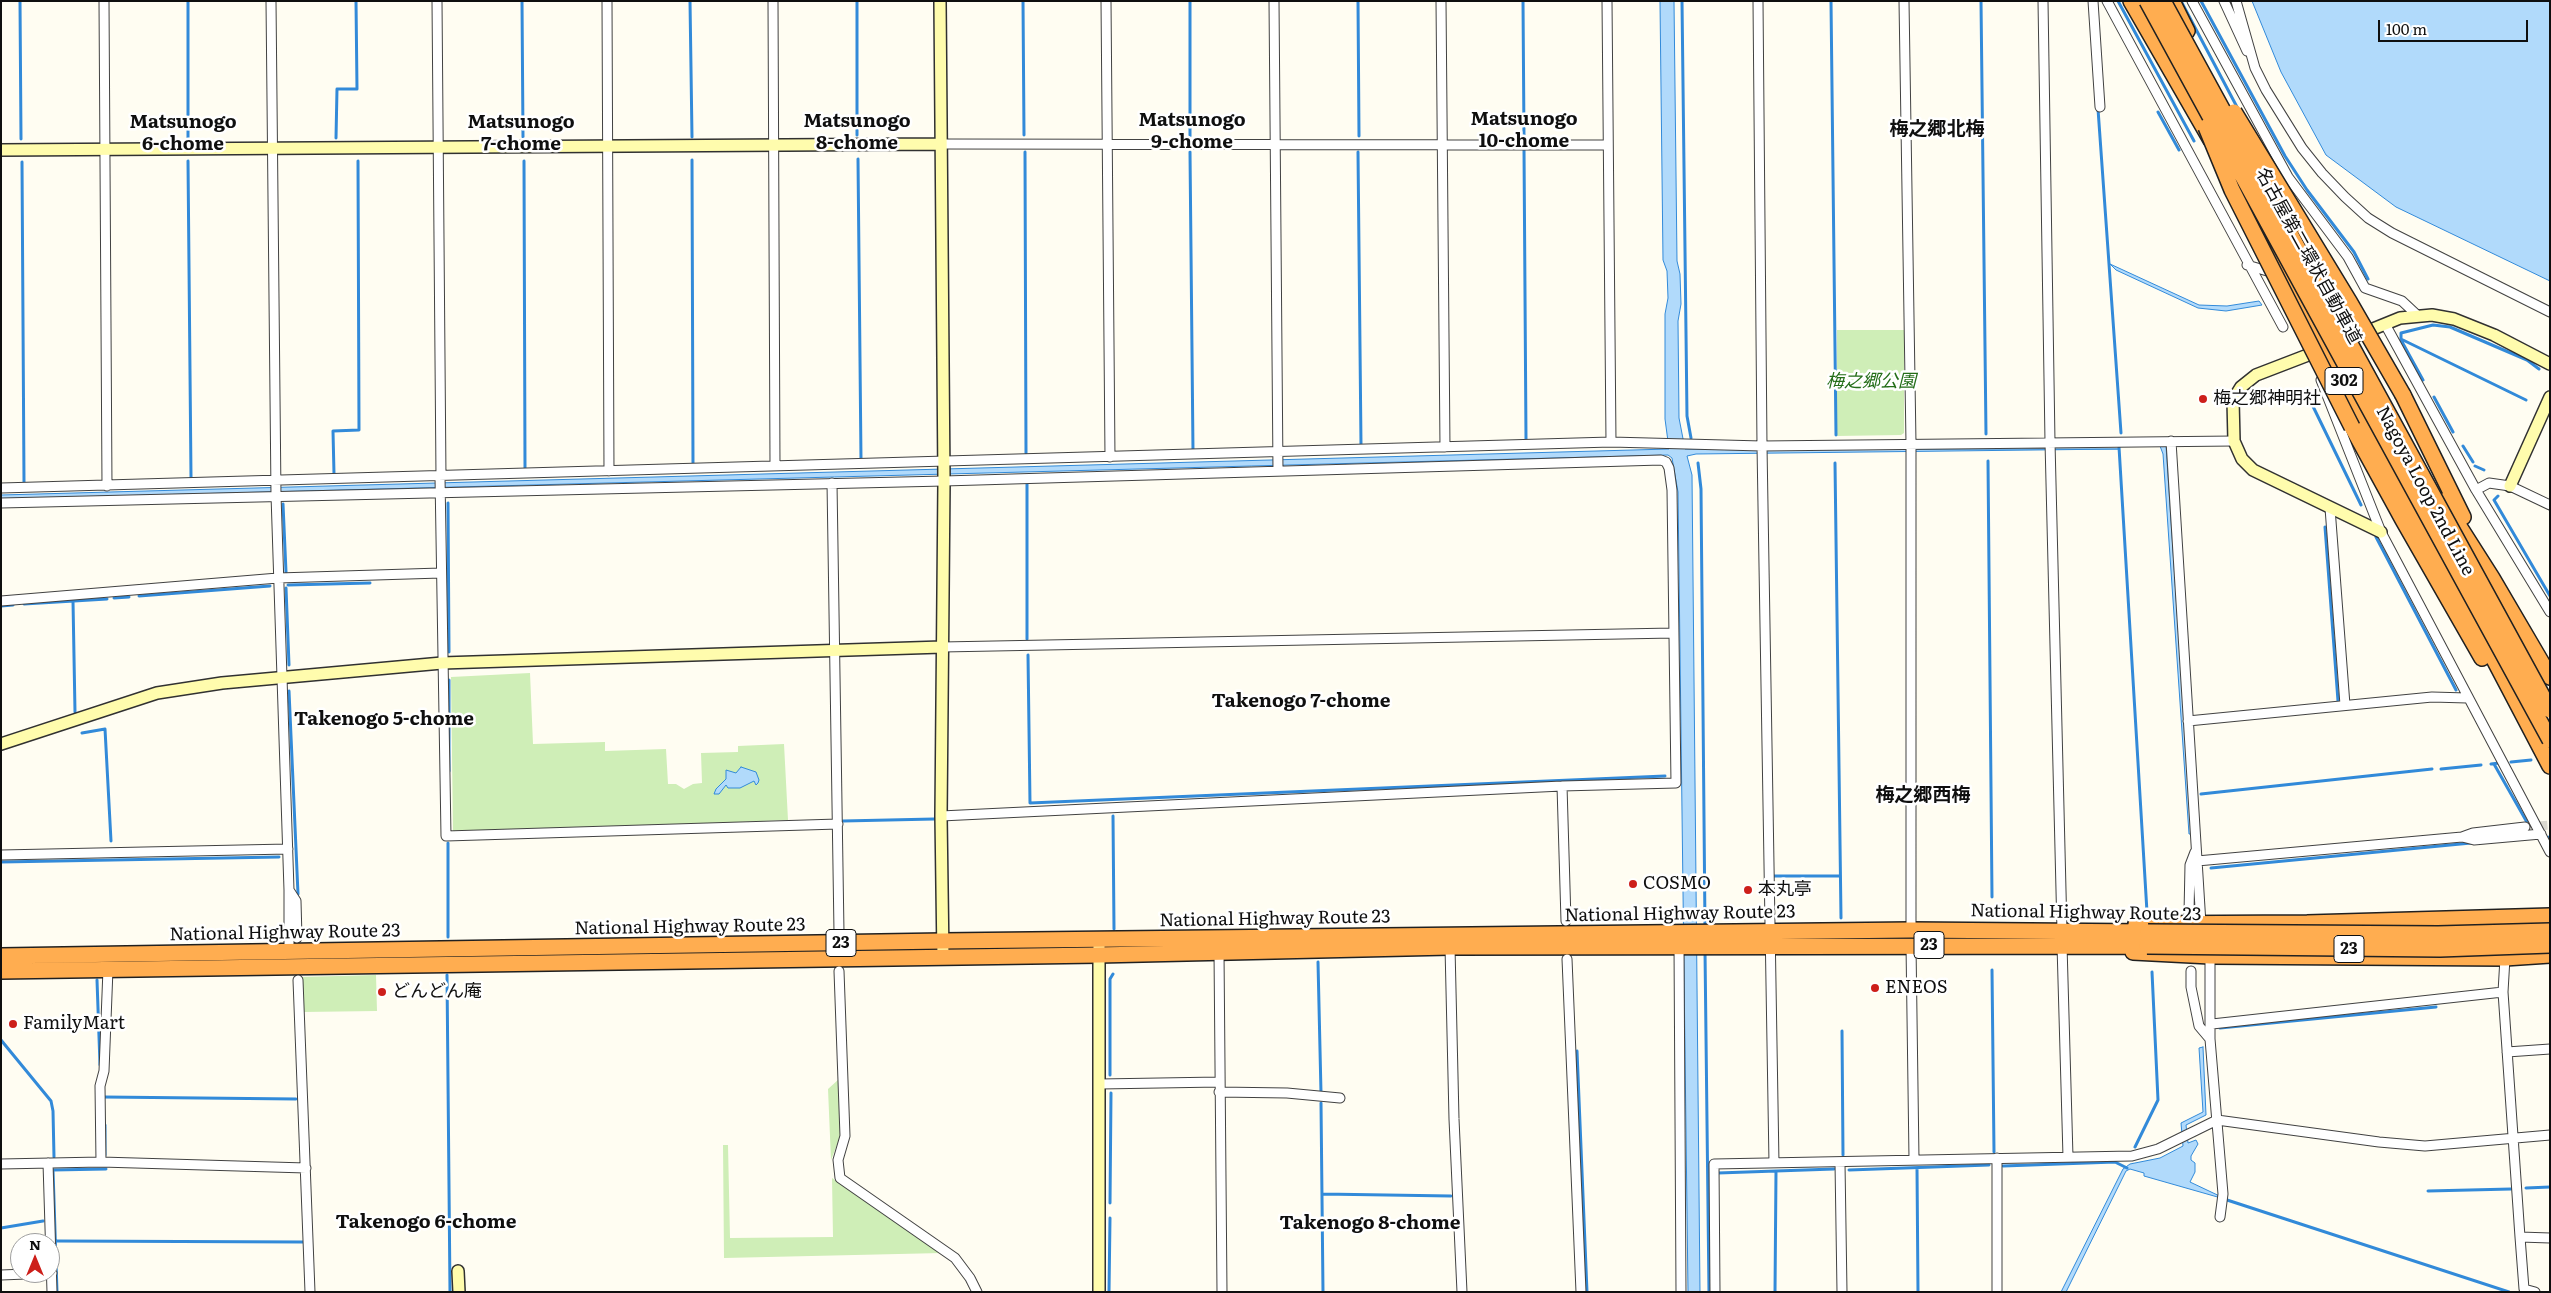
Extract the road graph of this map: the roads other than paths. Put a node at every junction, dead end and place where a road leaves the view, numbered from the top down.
1 (104, 1) edge
2 (272, 1) edge
3 (438, 1) edge
4 (607, 1) edge
5 (773, 1) edge
6 (940, 1) edge
7 (1106, 1) edge
8 (1274, 1) edge
9 (1441, 1) edge
10 (1607, 1) edge
11 (1758, 1) edge
12 (1904, 1) edge
13 (2043, 1) edge
14 (2093, 1) edge
15 (2107, 1) edge
16 (2131, 1) edge
17 (2147, 1) edge
18 (2163, 1) edge
19 (2172, 1) edge
20 (2192, 1) edge
21 (2224, 1) edge
22 (2236, 1) edge
23 (2185, 41) junction
24 (2176, 55) junction
25 (2255, 68) junction
26 (2100, 107) dead end
27 (941, 144) junction
28 (1275, 144) junction
29 (1442, 144) junction
30 (1106, 145) junction
31 (1608, 145) junction
32 (774, 146) junction
33 (438, 147) junction
34 (607, 147) junction
35 (105, 148) junction
36 (272, 148) junction
37 (1, 150) edge
38 (2248, 265) junction
39 (2288, 277) junction
40 (2550, 312) edge
41 (2417, 315) junction
42 (2384, 324) junction
43 (2283, 327) dead end
44 (2353, 338) junction
45 (2326, 348) junction
46 (2311, 355) junction
47 (2550, 364) edge
48 (2550, 397) edge
49 (2171, 441) junction
50 (2234, 441) junction
51 (1611, 442) junction
52 (1663, 443) junction
53 (1762, 446) junction
54 (1444, 447) junction
55 (2050, 447) junction
56 (1911, 448) junction
57 (1278, 453) junction
58 (1110, 457) junction
59 (1661, 459) junction
60 (944, 463) junction
61 (775, 465) junction
62 (609, 471) junction
63 (1278, 471) junction
64 (441, 477) junction
65 (276, 480) junction
66 (944, 481) junction
67 (832, 483) junction
68 (107, 486) junction
69 (2510, 486) junction
70 (1, 488) edge
71 (2476, 490) junction
72 (440, 492) junction
73 (276, 495) junction
74 (1, 503) edge
75 (2550, 504) edge
76 (2330, 508) junction
77 (2381, 532) junction
78 (441, 574) junction
79 (278, 578) junction
80 (2492, 578) junction
81 (1, 601) edge
82 (2550, 612) edge
83 (1673, 633) junction
84 (942, 647) junction
85 (834, 650) junction
86 (442, 663) junction
87 (2547, 673) edge
88 (282, 678) junction
89 (2550, 685) edge
90 (2467, 698) junction
91 (2345, 706) junction
92 (2550, 710) edge
93 (2188, 721) junction
94 (2550, 740) edge
95 (1, 744) edge
96 (2547, 761) edge
97 (1562, 786) junction
98 (941, 816) junction
99 (838, 824) junction
100 (2525, 827) tunnel mouth
101 (2541, 834) junction
102 (2462, 837) junction
103 (2196, 847) junction
104 (2549, 849) edge
105 (288, 850) junction
106 (1, 855) edge
107 (2197, 861) junction
108 (289, 890) junction
109 (2189, 913) dead end
110 (2550, 916) edge
111 (1566, 921) dead end
112 (2201, 924) junction
113 (1911, 930) junction
114 (2550, 931) edge
115 (839, 932) dead end
116 (297, 938) dead end
117 (1770, 938) junction
118 (2062, 938) junction
119 (2148, 939) junction
120 (1099, 940) junction
121 (943, 941) junction
122 (1680, 941) junction
123 (1911, 945) junction
124 (2550, 945) edge
125 (1450, 947) junction
126 (289, 952) junction
127 (1219, 952) junction
128 (1099, 955) junction
129 (2550, 955) edge
130 (1, 956) edge
131 (2210, 956) junction
132 (943, 958) junction
133 (2505, 958) junction
134 (1567, 959) dead end
135 (108, 969) junction
136 (839, 970) dead end
137 (2190, 970) dead end
138 (1, 971) edge
139 (298, 980) dead end
140 (2503, 992) junction
141 (2212, 1024) junction
142 (2210, 1040) junction
143 (2550, 1049) edge
144 (2507, 1052) junction
145 (1219, 1082) junction
146 (1100, 1084) junction
147 (1219, 1092) junction
148 (1340, 1098) dead end
149 (2217, 1120) junction
150 (2550, 1135) edge
151 (2513, 1139) junction
152 (2068, 1157) junction
153 (1997, 1158) junction
154 (1914, 1159) junction
155 (101, 1162) junction
156 (48, 1163) junction
157 (1774, 1163) junction
158 (1840, 1163) junction
159 (1, 1164) edge
160 (306, 1168) junction
161 (2220, 1217) dead end
162 (51, 1233) edge
163 (2520, 1237) junction
164 (2550, 1238) edge
165 (458, 1272) dead end
166 (310, 1292) edge
167 (458, 1292) edge
168 (977, 1292) edge
169 (1100, 1292) edge
170 (1222, 1292) edge
171 (1462, 1292) edge
172 (1581, 1292) edge
173 (1681, 1292) edge
174 (1715, 1292) edge
175 (1842, 1292) edge
176 (1997, 1292) edge
177 (2535, 1292) edge

1 - 35 street
2 - 36 street
3 - 33 street
4 - 34 street
5 - 32 street
6 - 27 street
7 - 30 street
8 - 28 street
9 - 29 street
10 - 31 street
11 - 53 street
12 - 56 street
13 - 55 street
14 - 26 street
15 - 38 street
16 - 39 highway, Nagoya Loop 2nd Line / 302
17 - 24 highway, 名古屋第二環状自動車道, bridge
18 - 23 highway, 名古屋第二環状自動車道, bridge
19 - 44 highway, Nagoya Loop 2nd Line / 302
20 - 41 street
21 - 25 street
22 - 25 street
23 - 80 highway, bridge
23 - 92 highway, 名古屋第二環状自動車道, bridge
24 - 94 highway, 名古屋第二環状自動車道, bridge
24 - 96 highway, bridge
25 - 40 street
27 - 30 street
27 - 32 street
27 - 60 street
28 - 29 street
28 - 30 street
28 - 57 street
29 - 31 street
29 - 54 street
30 - 58 street
31 - 51 street
32 - 34 street
32 - 61 street
33 - 34 street
33 - 36 street
33 - 64 street
34 - 62 street
35 - 36 street
35 - 37 street
35 - 68 street
36 - 65 street
38 - 39 street
38 - 43 street
39 - 45 highway, Nagoya Loop 2nd Line / 302
41 - 42 street
41 - 47 street
42 - 44 street
42 - 71 street
44 - 45 street
44 - 80 highway, Nagoya Loop 2nd Line / 302
45 - 46 street
45 - 96 highway, Nagoya Loop 2nd Line / 302
46 - 50 street
46 - 77 street
48 - 69 street
49 - 50 street
49 - 55 street
49 - 93 street
50 - 76 street
51 - 52 street
51 - 54 street
52 - 53 street
52 - 59 street
53 - 56 street
53 - 117 street
54 - 57 street
55 - 56 street
55 - 118 street
56 - 113 street
57 - 58 street
57 - 63 street
58 - 60 street
59 - 63 street
59 - 83 street
60 - 61 street
60 - 66 street
61 - 62 street
62 - 64 street
63 - 66 street
64 - 65 street
64 - 72 street
65 - 68 street
65 - 73 street
66 - 67 street
66 - 84 street
67 - 72 street
67 - 85 street
68 - 70 street
69 - 71 street
69 - 75 street
71 - 82 street
72 - 73 street
72 - 78 street
73 - 74 street
73 - 79 street
76 - 77 street
76 - 91 street
77 - 90 street
78 - 79 street
78 - 86 street
79 - 81 street
79 - 88 street
80 - 87 highway, Nagoya Loop 2nd Line / 302
83 - 84 street
83 - 97 street
84 - 85 street
84 - 98 street
85 - 86 street
85 - 99 street
86 - 88 street
86 - 99 street
87 - 89 highway, Nagoya Loop 2nd Line
88 - 95 street
88 - 105 street
90 - 91 street
90 - 101 street
91 - 93 street
93 - 103 street
97 - 98 street
97 - 111 street
98 - 121 street
99 - 115 street
100 - 102 street
101 - 102 street
101 - 104 street
102 - 107 street
103 - 107 street
103 - 109 street
105 - 106 street
105 - 108 street
107 - 112 street
108 - 116 street
108 - 126 street
110 - 112 highway
112 - 118 highway
113 - 117 highway, National Highway Route 23 / 23
113 - 118 highway, National Highway Route 23 / 23
114 - 119 highway, National Highway Route 23 / 23, bridge
117 - 122 highway, National Highway Route 23 / 23
117 - 123 highway, National Highway Route 23 / 23
117 - 157 street
118 - 119 highway, National Highway Route 23 / 23
118 - 123 highway, National Highway Route 23 / 23
118 - 131 highway
118 - 152 street
119 - 124 highway, National Highway Route 23 / 23, bridge
120 - 121 highway, National Highway Route 23 / 23
120 - 122 highway, National Highway Route 23 / 23
120 - 128 street
121 - 126 highway, National Highway Route 23 / 23
121 - 132 street
122 - 125 highway, National Highway Route 23 / 23
122 - 173 street
123 - 154 street
125 - 127 highway, National Highway Route 23 / 23
125 - 171 street
126 - 130 highway, National Highway Route 23 / 23
127 - 128 highway, National Highway Route 23 / 23
127 - 145 street
128 - 132 highway, National Highway Route 23 / 23
128 - 146 street
129 - 133 highway
131 - 133 highway
131 - 141 street
132 - 135 highway, National Highway Route 23 / 23
133 - 140 street
134 - 172 street
135 - 138 highway, National Highway Route 23 / 23
135 - 155 street
136 - 168 street
137 - 142 street
139 - 160 street
140 - 141 street
140 - 144 street
141 - 142 street
142 - 149 street
143 - 144 street
144 - 151 street
145 - 146 street
145 - 147 street
146 - 169 street
147 - 148 street
147 - 170 street
149 - 151 street
149 - 152 street
149 - 161 street
150 - 151 street
151 - 163 street
152 - 153 street
153 - 154 street
153 - 176 street
154 - 158 street
155 - 156 street
155 - 160 street
156 - 159 street
156 - 162 street
157 - 158 street
157 - 174 street
158 - 175 street
160 - 166 street
163 - 164 street
163 - 177 street
165 - 167 street

